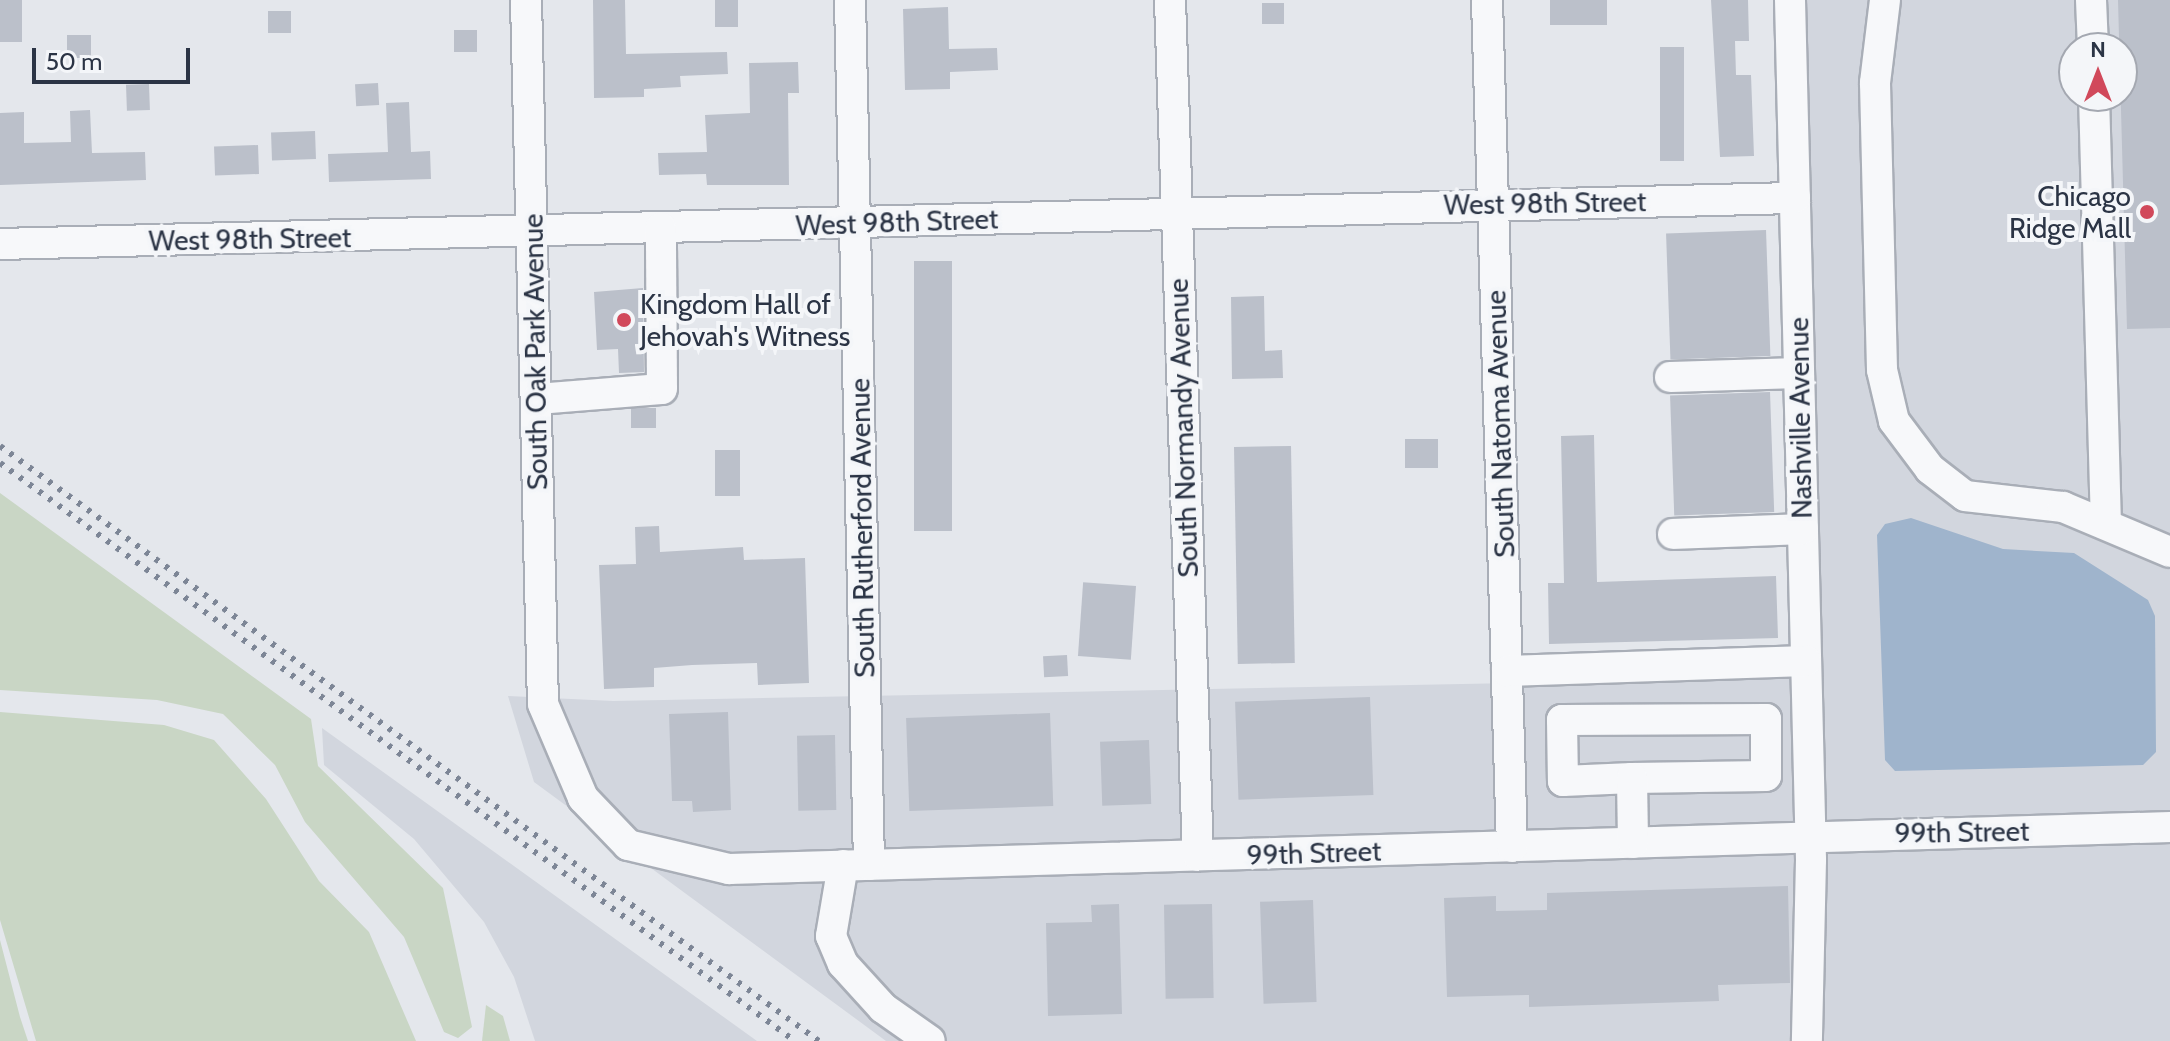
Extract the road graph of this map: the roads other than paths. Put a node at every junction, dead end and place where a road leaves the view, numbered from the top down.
1 (526, 0) edge
2 (850, 0) edge
3 (1170, 0) edge
4 (1487, 0) edge
5 (1790, 0) edge
6 (1885, 0) edge
7 (2091, 0) edge
8 (2092, 32) edge
9 (2094, 112) edge
10 (1795, 198) junction
11 (1493, 204) junction
12 (1175, 214) junction
13 (855, 223) junction
14 (661, 228) junction
15 (533, 232) junction
16 (0, 244) edge
17 (1799, 373) junction
18 (1670, 377) dead end
19 (537, 399) junction
20 (2106, 521) junction
21 (1803, 529) junction
22 (1673, 534) dead end
23 (2170, 552) edge
24 (1806, 661) junction
25 (1507, 671) junction
26 (543, 704) joint
27 (1632, 778) junction
28 (2170, 827) edge
29 (1810, 836) junction
30 (1633, 843) junction
31 (1512, 847) junction
32 (1198, 856) junction
33 (856, 865) junction
34 (930, 1041) edge
35 (1807, 1041) edge

1 - 15 street, South Oak Park Avenue
2 - 13 street, South Rutherford Avenue
3 - 12 street, South Normandy Avenue
4 - 11 street, South Natoma Avenue
5 - 10 street, Nashville Avenue
6 - 20 street
7 - 8 street
9 - 20 street
10 - 11 street, West 98th Street
10 - 17 street, Nashville Avenue
11 - 12 street, West 98th Street
11 - 25 street, South Natoma Avenue
12 - 13 street, West 98th Street
12 - 32 street, South Normandy Avenue
13 - 14 street, West 98th Street
13 - 33 street, South Rutherford Avenue
14 - 15 street, West 98th Street
14 - 19 street
15 - 16 street, West 98th Street
15 - 19 street, South Oak Park Avenue
17 - 18 street
17 - 21 street, Nashville Avenue
19 - 26 street, South Oak Park Avenue
20 - 23 street
21 - 22 street
21 - 24 street, Nashville Avenue
24 - 25 street
24 - 29 street, Nashville Avenue
25 - 31 street, South Natoma Avenue
26 - 33 street, 99th Street
27 - 27 street
27 - 30 street
28 - 29 street, 99th Street
29 - 30 street, 99th Street
29 - 35 street, Nashville Avenue
30 - 31 street, 99th Street
31 - 32 street, 99th Street
32 - 33 street, 99th Street
33 - 34 street, South Rutherford Avenue

